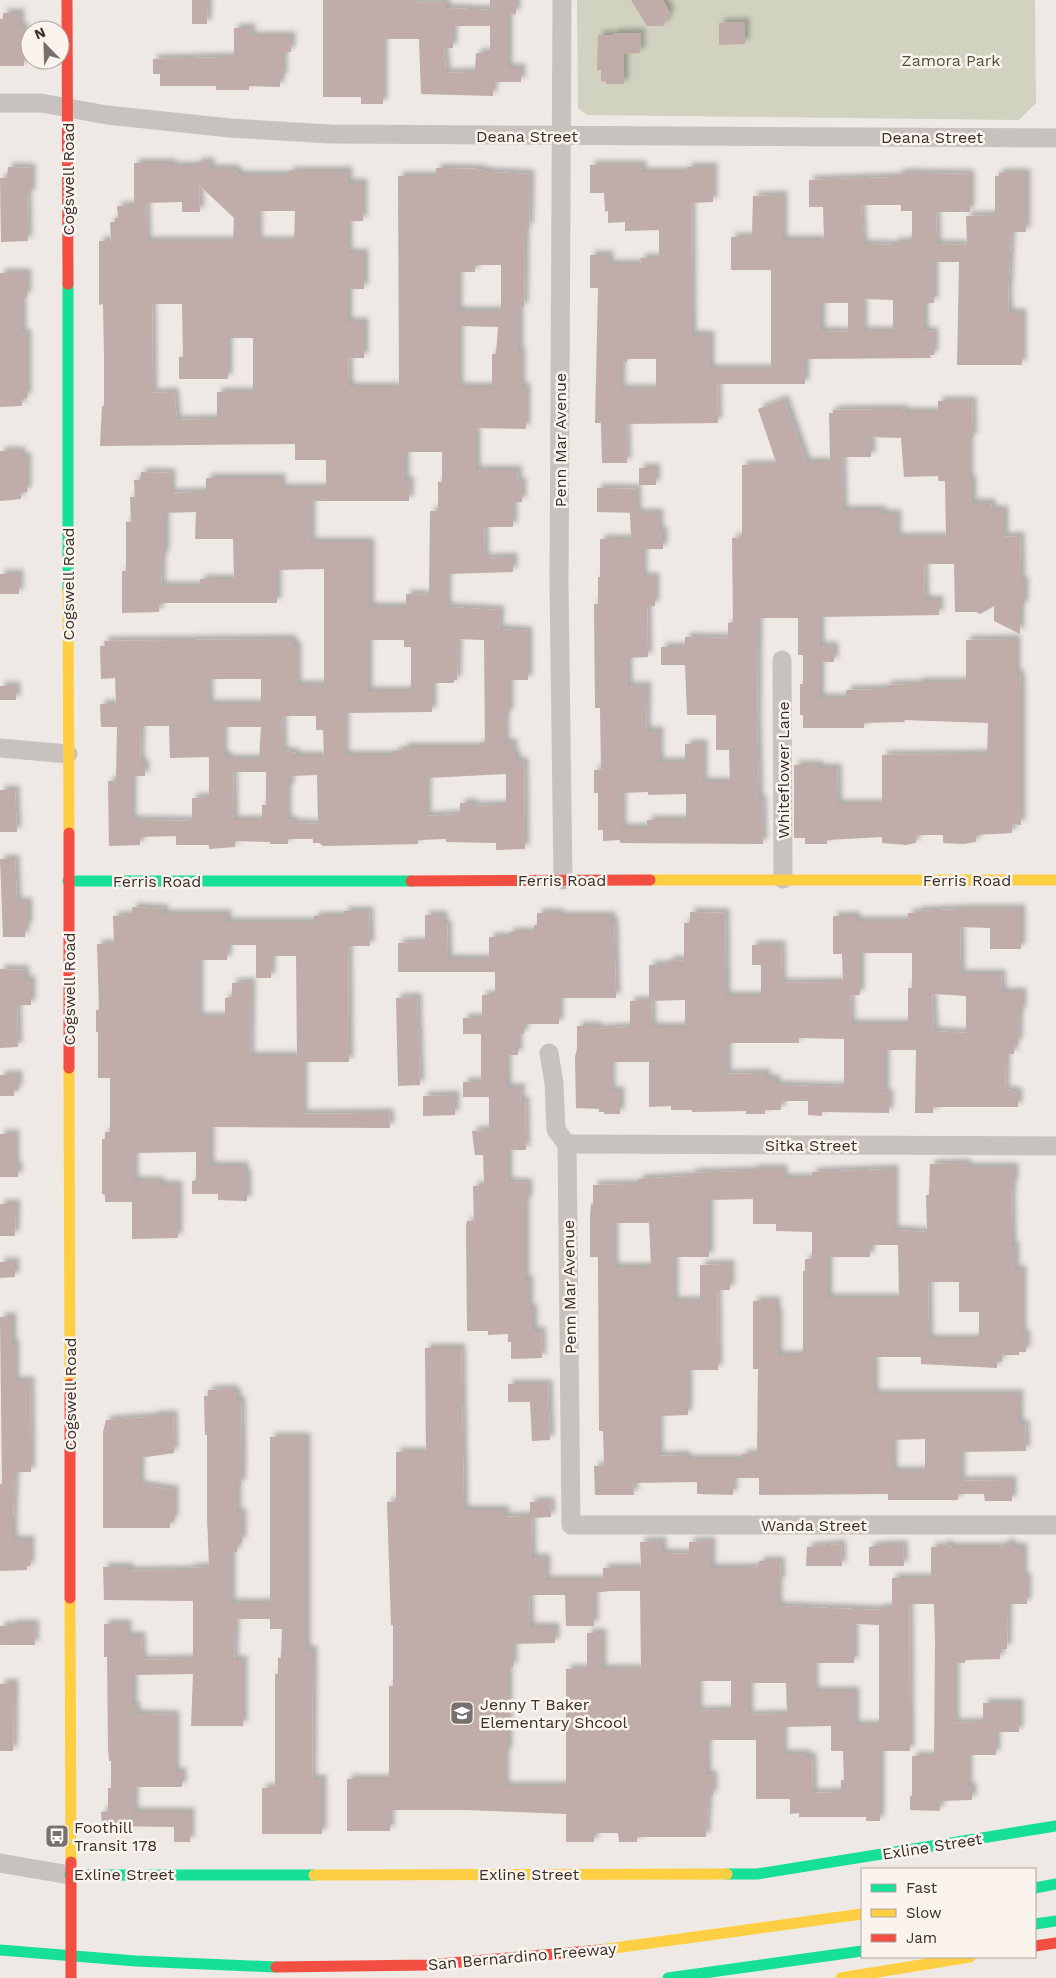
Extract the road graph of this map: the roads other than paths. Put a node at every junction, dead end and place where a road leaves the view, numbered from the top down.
1 (67, 0) edge
2 (562, 0) edge
3 (0, 103) edge
4 (68, 106) junction
5 (563, 136) junction
6 (1056, 138) edge
7 (782, 660) dead end
8 (0, 748) edge
9 (68, 754) junction
10 (783, 879) junction
11 (564, 880) junction
12 (1056, 880) edge
13 (68, 881) junction
14 (549, 1053) dead end
15 (567, 1144) junction
16 (1056, 1146) edge
17 (571, 1525) joint
18 (1056, 1525) edge
19 (1056, 1826) edge
20 (0, 1863) edge
21 (70, 1875) junction
22 (1056, 1884) edge
23 (1036, 1888) edge
24 (861, 1914) edge
25 (1056, 1921) edge
26 (1036, 1924) edge
27 (1056, 1943) edge
28 (1036, 1946) edge
29 (0, 1950) edge
30 (861, 1951) edge
31 (964, 1958) edge
32 (71, 1978) edge
33 (668, 1978) edge
34 (841, 1978) edge

1 - 4 main road, Cogswell Road
2 - 5 street, Penn Mar Avenue
3 - 4 street, Deana Street
4 - 5 street, Deana Street
4 - 9 main road, Cogswell Road
5 - 6 street, Deana Street
5 - 11 street, Penn Mar Avenue
7 - 10 street, Whiteflower Lane
8 - 9 street
9 - 13 main road, Cogswell Road
10 - 11 main road, Ferris Road
10 - 12 main road, Ferris Road
11 - 13 main road, Ferris Road
13 - 21 main road, Cogswell Road
14 - 15 street, Penn Mar Avenue
15 - 16 street, Sitka Street
15 - 17 street, Penn Mar Avenue
17 - 18 street, Wanda Street
19 - 21 main road, Exline Street
20 - 21 street, Exline Street
21 - 32 main road, Cogswell Road
22 - 23 main road
24 - 29 main road, San Bernardino Freeway
25 - 26 main road
27 - 28 main road
30 - 33 main road
31 - 34 main road

